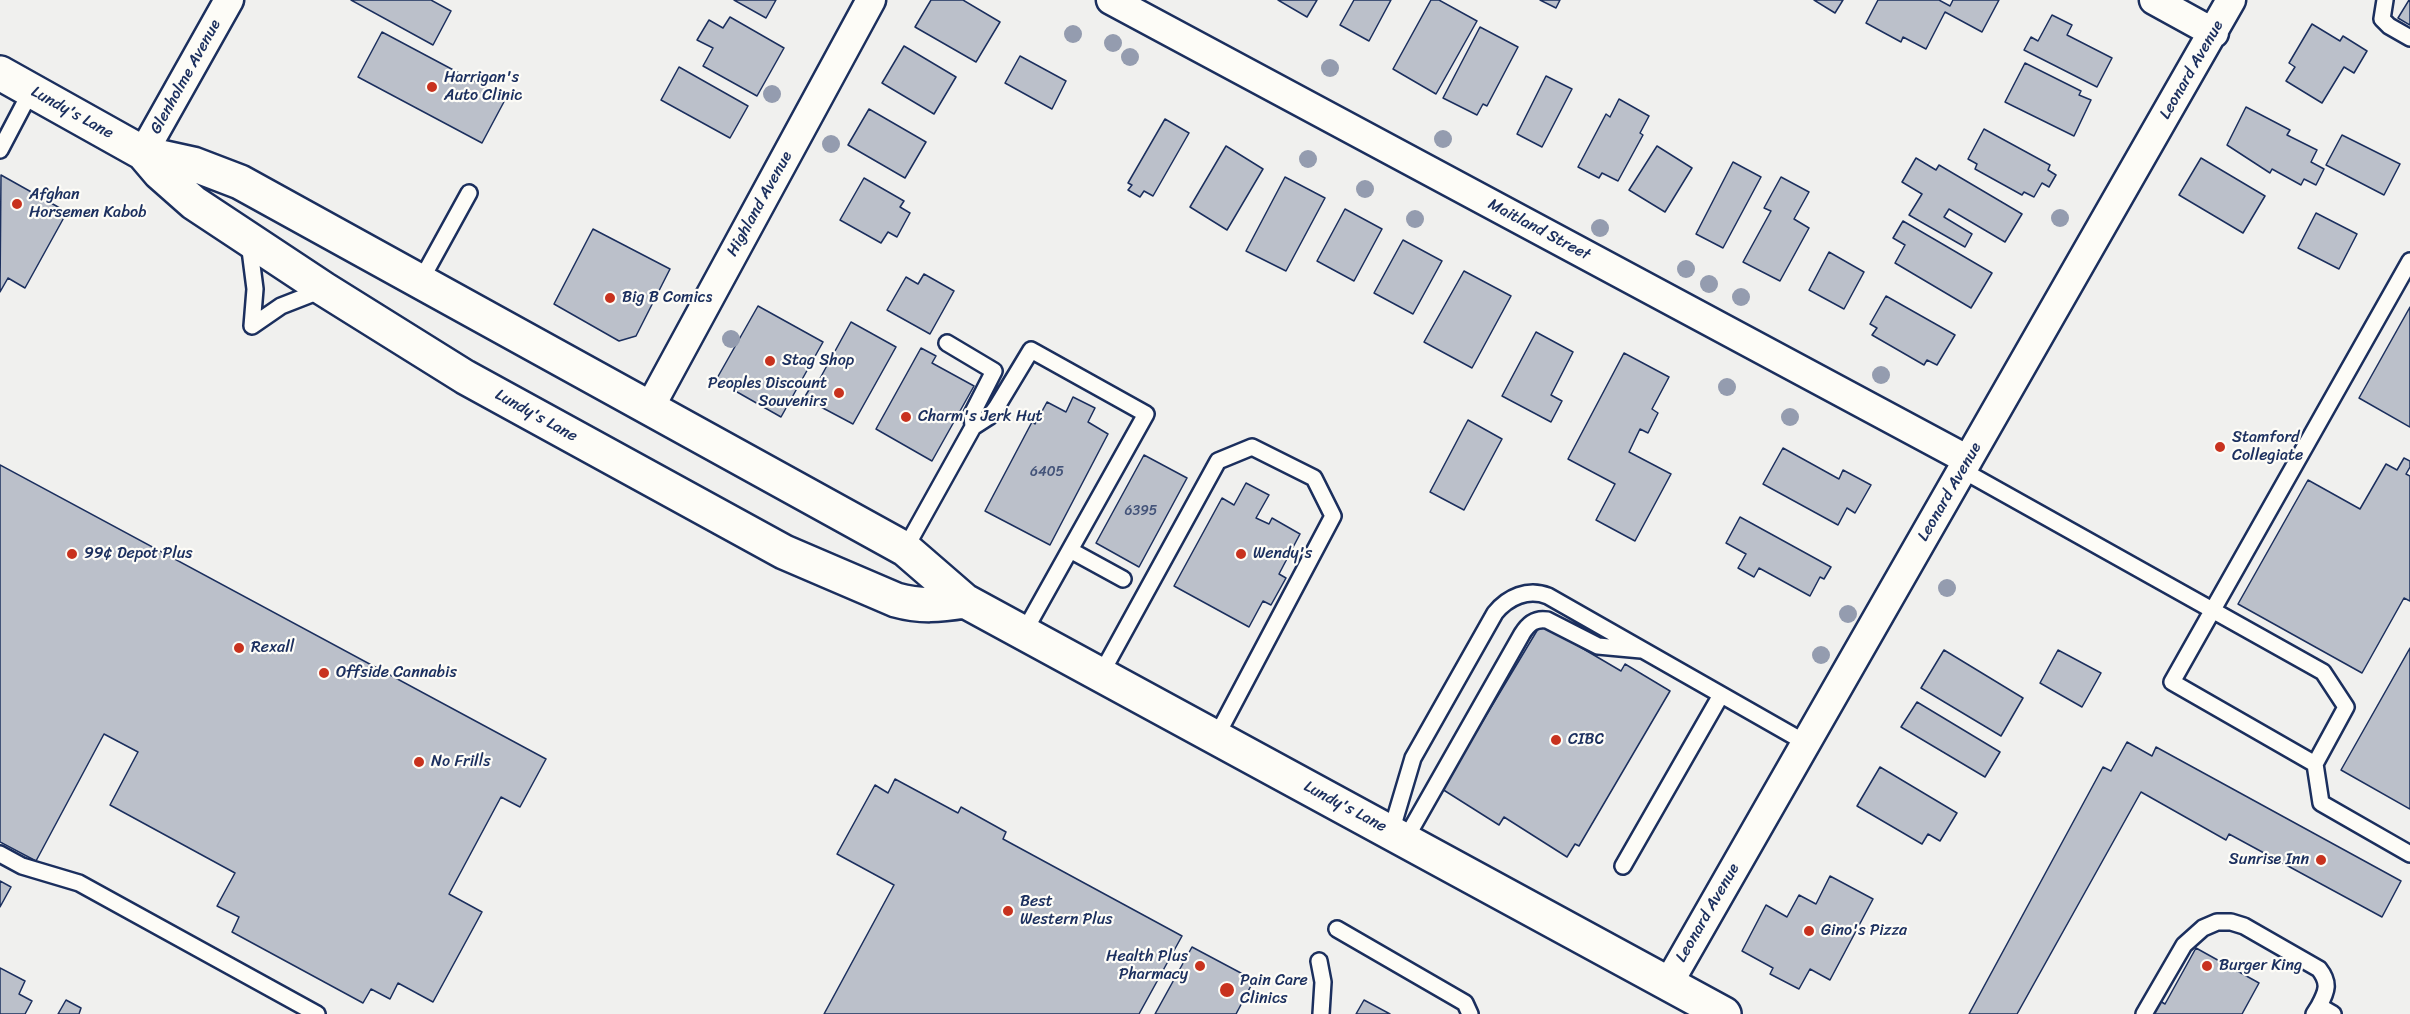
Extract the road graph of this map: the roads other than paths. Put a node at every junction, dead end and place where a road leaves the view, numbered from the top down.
1 (229, 0) edge
2 (871, 0) edge
3 (1110, 0) edge
4 (2154, 0) edge
5 (2231, 0) edge
6 (2385, 0) edge
7 (2214, 33) junction
8 (2410, 38) edge
9 (0, 73) edge
10 (31, 91) junction
11 (0, 150) edge
12 (143, 153) junction
13 (469, 193) dead end
14 (248, 239) junction
15 (2410, 261) edge
16 (420, 282) junction
17 (324, 289) junction
18 (947, 343) dead end
19 (650, 407) junction
20 (973, 427) junction
21 (1965, 465) junction
22 (905, 549) junction
23 (1071, 550) junction
24 (1123, 579) dead end
25 (965, 601) junction
26 (2213, 609) junction
27 (1024, 632) junction
28 (1644, 651) junction
29 (1101, 674) junction
30 (1721, 695) junction
31 (1216, 737) junction
32 (1806, 743) junction
33 (2315, 764) junction
34 (1398, 836) junction
35 (0, 854) edge
36 (2410, 854) edge
37 (1623, 866) dead end
38 (1337, 929) dead end
39 (1319, 961) dead end
40 (1668, 984) junction
41 (2317, 1010) edge
42 (317, 1014) edge
43 (1321, 1014) edge
44 (1470, 1014) edge
45 (1724, 1014) edge
46 (2144, 1014) edge
47 (2333, 1014) edge

1 - 12 street, Glenholme Avenue
2 - 19 street, Highland Avenue
3 - 21 street, Maitland Street
4 - 7 street
5 - 7 street, Leonard Avenue
6 - 8 lane
7 - 21 street, Leonard Avenue
9 - 10 main road, Lundy's Lane
10 - 11 lane
10 - 12 main road, Lundy's Lane
12 - 14 main road, Lundy's Lane
12 - 16 main road, Lundy's Lane
13 - 16 lane
14 - 17 main road, Lundy's Lane
14 - 17 lane
15 - 26 lane
16 - 19 main road, Lundy's Lane
17 - 25 main road, Lundy's Lane
18 - 20 lane
19 - 22 main road, Lundy's Lane
20 - 22 lane
20 - 23 lane
21 - 26 lane
21 - 32 street, Leonard Avenue
22 - 25 main road, Lundy's Lane
23 - 24 lane
23 - 27 lane
25 - 27 main road, Lundy's Lane
26 - 33 lane
26 - 33 lane
27 - 29 main road, Lundy's Lane
28 - 30 lane
28 - 34 lane
28 - 34 lane
29 - 31 main road, Lundy's Lane
29 - 31 lane
30 - 32 lane
30 - 37 lane
31 - 34 main road, Lundy's Lane
32 - 40 street, Leonard Avenue
33 - 36 lane
34 - 40 main road, Lundy's Lane
35 - 42 lane
38 - 44 lane
39 - 43 lane
40 - 45 main road, Lundy's Lane
41 - 46 lane
41 - 47 lane

